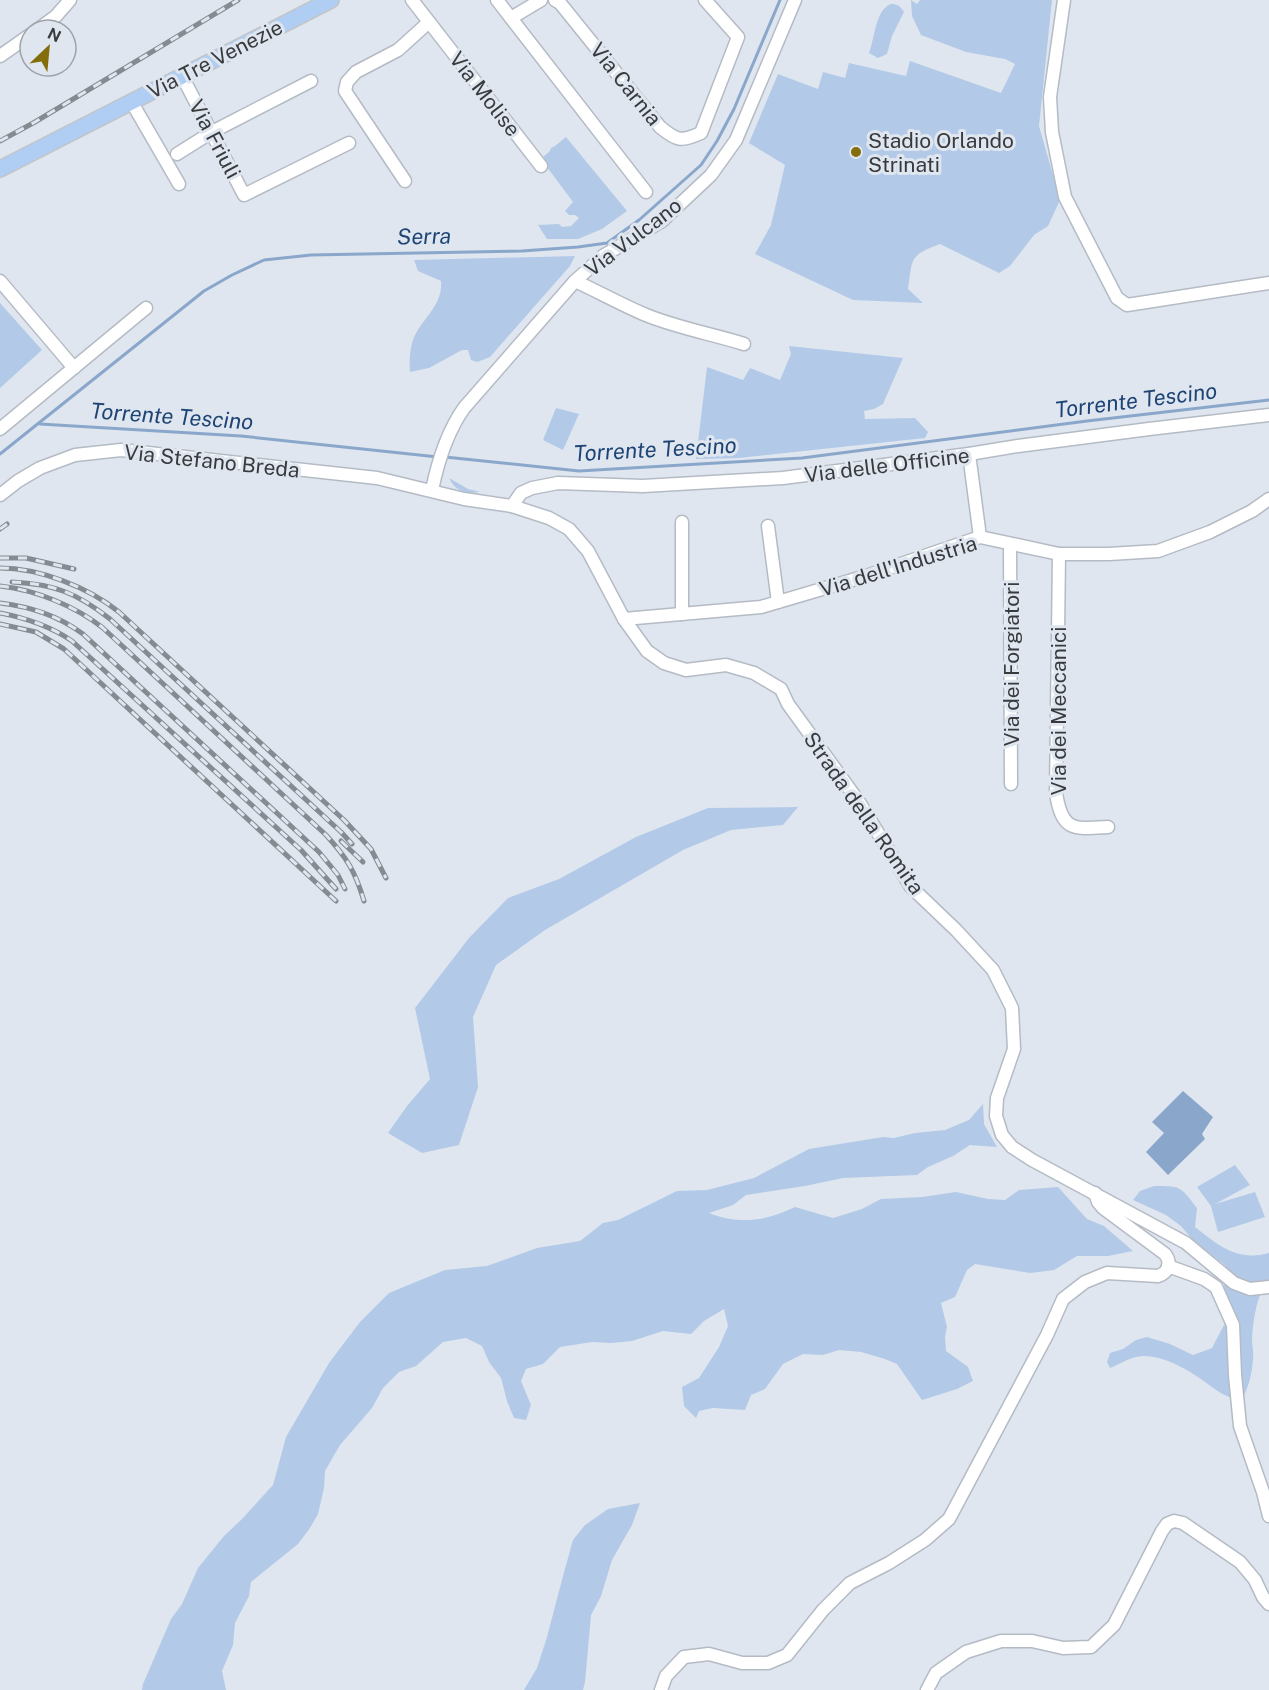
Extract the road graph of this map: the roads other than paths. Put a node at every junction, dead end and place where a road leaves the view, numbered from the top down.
1 (70, 0) edge
2 (331, 0) edge
3 (412, 0) edge
4 (497, 0) edge
5 (541, 0) edge
6 (555, 0) edge
7 (705, 0) edge
8 (795, 0) edge
9 (1064, 0) edge
10 (53, 18) edge
11 (511, 18) junction
12 (429, 22) junction
13 (18, 43) edge
14 (0, 56) edge
15 (182, 76) junction
16 (310, 81) dead end
17 (131, 101) junction
18 (212, 132) junction
19 (349, 144) dead end
20 (177, 154) dead end
21 (541, 166) dead end
22 (0, 169) edge
23 (405, 181) dead end
24 (179, 184) dead end
25 (646, 192) dead end
26 (0, 281) edge
27 (575, 281) junction
28 (1269, 283) edge
29 (146, 308) dead end
30 (744, 344) dead end
31 (74, 368) junction
32 (1269, 415) edge
33 (0, 429) edge
34 (969, 454) junction
35 (432, 490) junction
36 (0, 495) edge
37 (1269, 499) edge
38 (512, 506) junction
39 (682, 522) dead end
40 (768, 526) dead end
41 (980, 537) junction
42 (1010, 544) junction
43 (1059, 554) junction
44 (778, 602) junction
45 (682, 614) junction
46 (624, 619) junction
47 (1011, 784) dead end
48 (1108, 827) dead end
49 (1095, 1193) junction
50 (1168, 1266) junction
51 (1269, 1287) edge
52 (1269, 1516) edge
53 (1269, 1604) edge
54 (661, 1690) edge
55 (927, 1690) edge

1 - 10 street
2 - 15 main road, Via Tre Venezie
3 - 12 street, Via Molise
4 - 11 street
5 - 11 street
6 - 7 street, Via Carnia
8 - 27 street, Via Vulcano
9 - 28 street
11 - 25 street
12 - 21 street, Via Molise
12 - 23 street
13 - 14 street
15 - 17 main road, Via Tre Venezie
15 - 18 street, Via Friuli
16 - 18 street
17 - 22 main road, Via Tre Venezie
17 - 24 street, Via Tre Venezie
18 - 19 street, Via Friuli
18 - 20 street
26 - 31 street
27 - 30 street
27 - 35 street, Via Vulcano
29 - 31 street
31 - 33 street
32 - 34 street, Via delle Officine
34 - 38 street, Via delle Officine
34 - 41 street
35 - 36 street, Via Stefano Breda
35 - 38 street, Strada della Romita
37 - 43 street, Via dell'Industria
38 - 46 street, Strada della Romita
39 - 45 street
40 - 44 street
41 - 42 street, Via dell'Industria
41 - 44 street, Via dell'Industria
42 - 43 street, Via dell'Industria
42 - 47 street, Via dei Forgiatori
43 - 48 street, Via dei Meccanici
44 - 45 street, Via dell'Industria
45 - 46 street, Via dell'Industria
46 - 49 street, Strada della Romita
49 - 50 street
49 - 51 street, Strada della Romita
50 - 52 street
50 - 54 street
53 - 55 street

